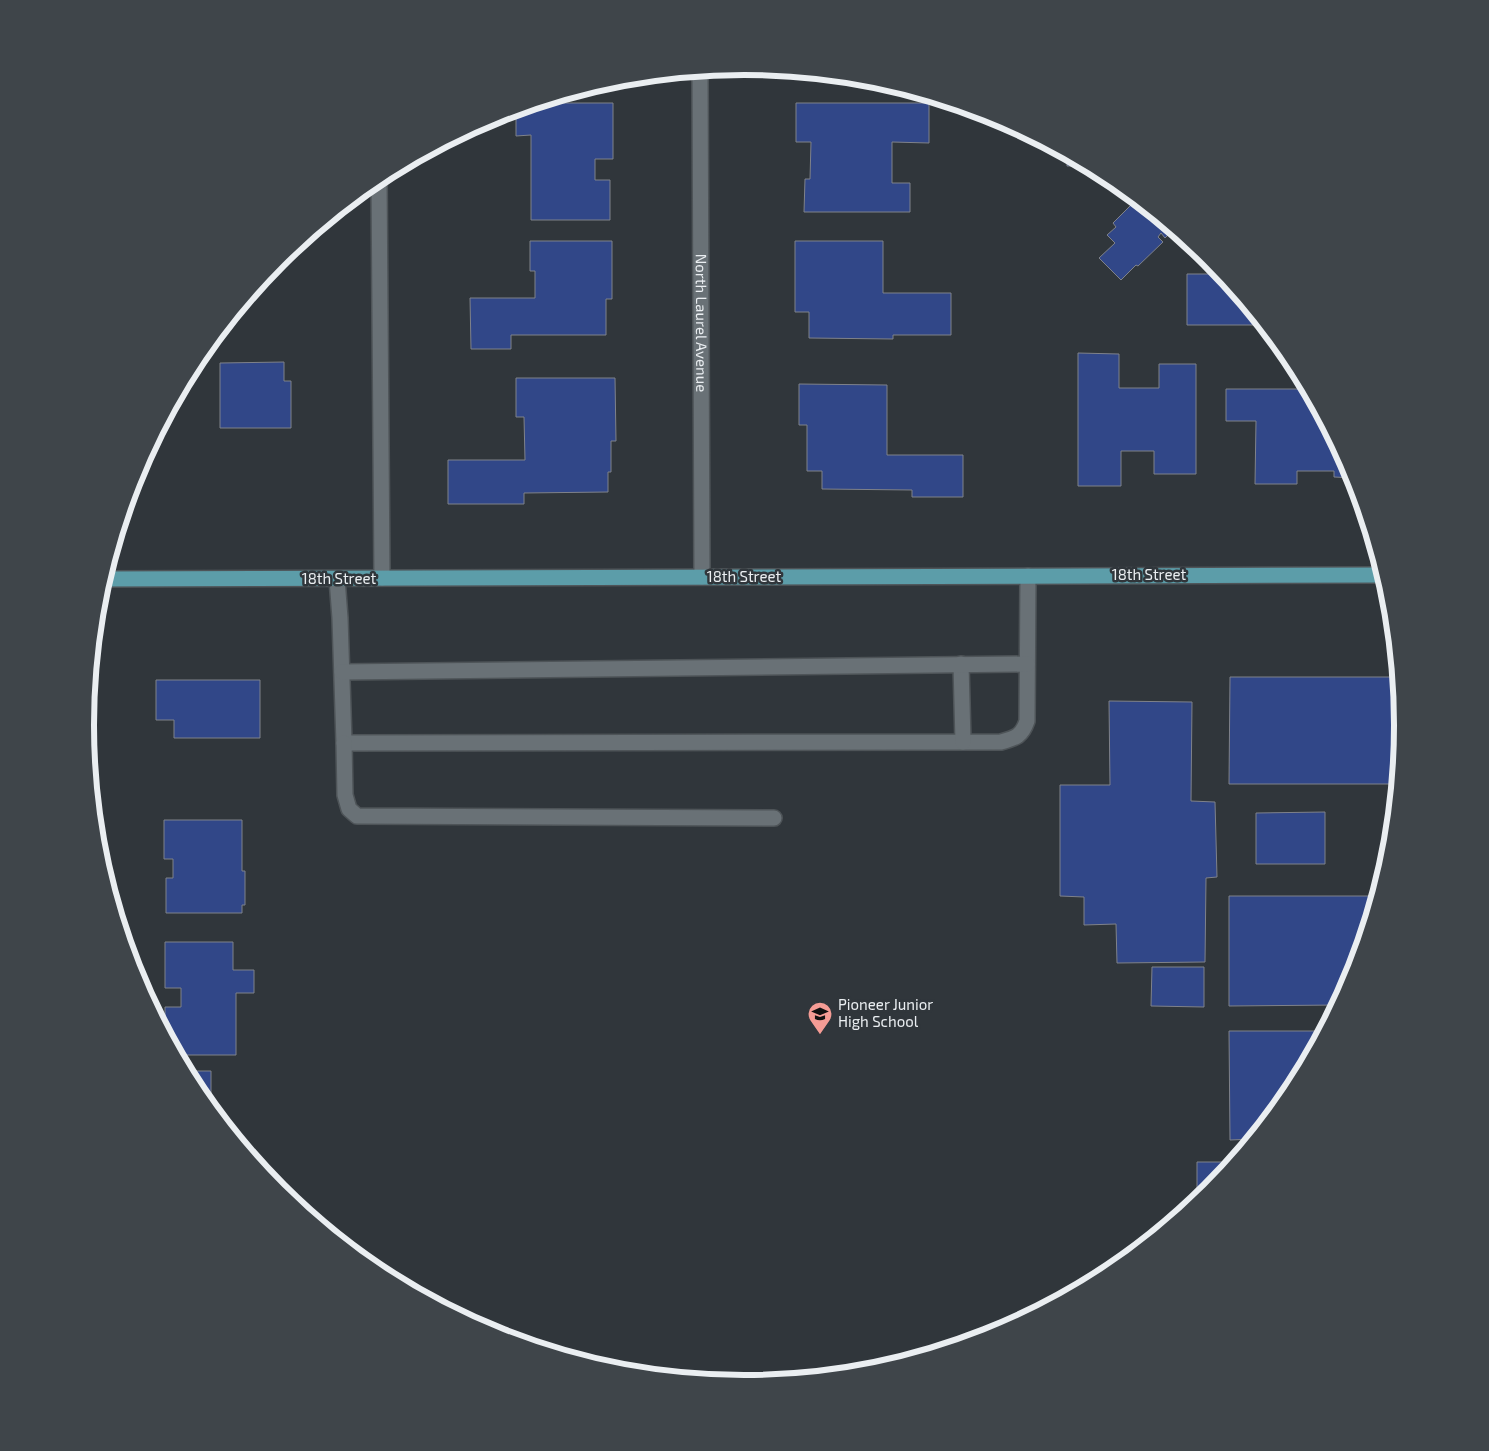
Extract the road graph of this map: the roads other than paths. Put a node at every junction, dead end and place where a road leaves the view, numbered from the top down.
1 (700, 76) edge
2 (379, 188) edge
3 (1377, 575) edge
4 (1028, 576) junction
5 (702, 577) junction
6 (382, 578) junction
7 (111, 579) edge
8 (337, 579) junction
9 (961, 664) junction
10 (1028, 664) junction
11 (342, 672) junction
12 (963, 742) junction
13 (344, 743) junction
14 (774, 818) dead end

1 - 5 street, North Laurel Avenue
2 - 6 street
3 - 4 main road, 18th Street
4 - 5 main road, 18th Street
4 - 10 street
5 - 6 main road, 18th Street
6 - 8 main road, 18th Street
7 - 8 main road, 18th Street
8 - 11 street
9 - 10 street
9 - 11 street
9 - 12 street
10 - 12 street
11 - 13 street
12 - 13 street
13 - 14 street

